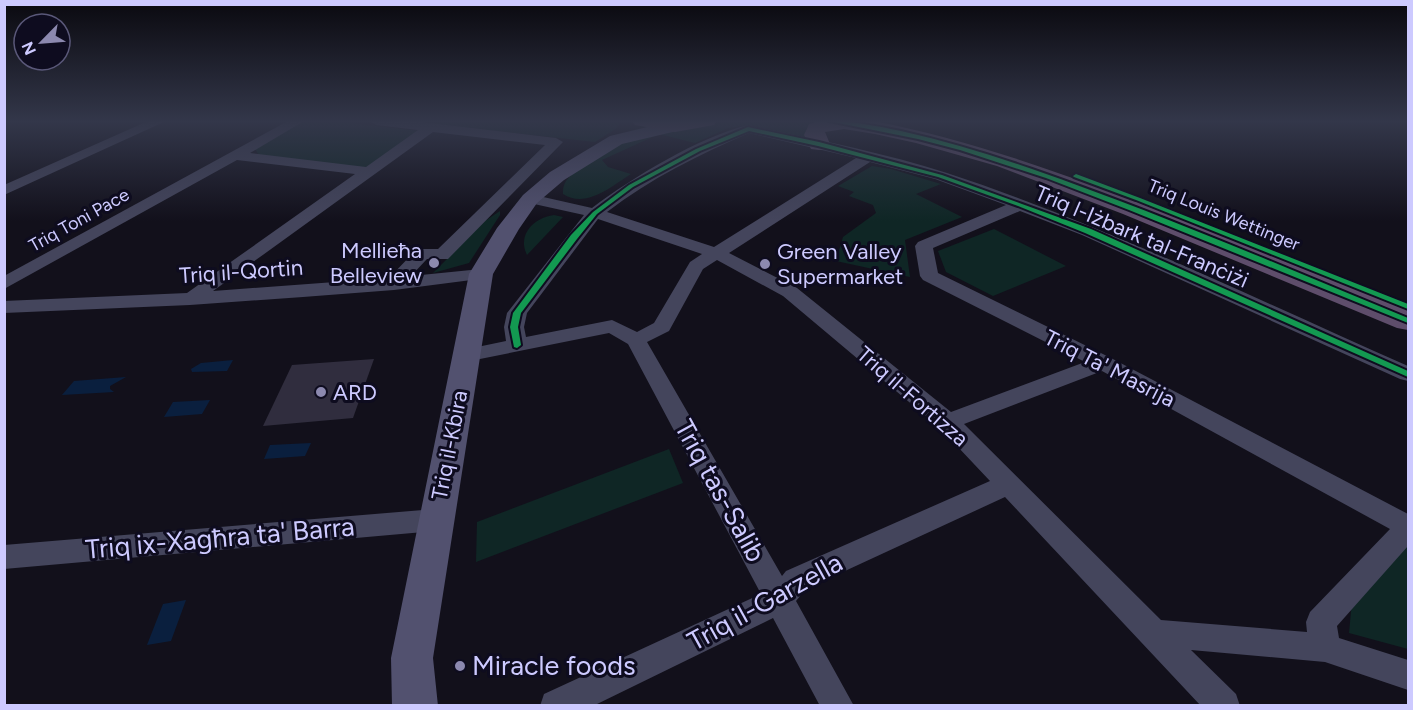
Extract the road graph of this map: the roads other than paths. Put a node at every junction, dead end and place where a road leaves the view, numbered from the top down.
1 (84, 154) edge
2 (238, 154) edge
3 (391, 154) edge
4 (544, 154) edge
5 (582, 154) edge
6 (594, 154) edge
7 (690, 154) edge
8 (857, 154) edge
9 (982, 154) edge
10 (1006, 154) edge
11 (235, 156) junction
12 (868, 157) junction
13 (366, 171) junction
14 (8, 187) edge
15 (530, 199) junction
16 (1020, 205) junction
17 (595, 213) junction
18 (716, 253) junction
19 (481, 274) junction
20 (4, 284) edge
21 (394, 284) junction
22 (190, 299) junction
23 (4, 307) edge
24 (1408, 307) edge
25 (1408, 321) edge
26 (636, 340) junction
27 (517, 345) junction
28 (465, 356) junction
29 (1102, 363) junction
30 (1408, 374) edge
31 (948, 422) junction
32 (1008, 484) junction
33 (435, 520) junction
34 (1408, 527) edge
35 (4, 557) edge
36 (780, 600) junction
37 (1154, 633) junction
38 (1325, 648) junction
39 (1408, 675) edge
40 (415, 705) edge
41 (556, 705) edge
42 (838, 705) edge
43 (1224, 705) edge

1 - 14 street
2 - 11 street, Triq Toni Pace
3 - 13 street
4 - 21 street
5 - 15 main road, Triq il-Kbira
6 - 15 main road, Triq il-Kbira
7 - 17 street, Triq l-Iżbark tal-Franċiżi
8 - 12 street, Triq l-Iżbark tal-Franċiżi
9 - 25 highway, Triq Louis Wettinger
10 - 24 highway, Triq Louis Wettinger
11 - 13 street
11 - 20 street, Triq Toni Pace
12 - 16 street, Triq l-Iżbark tal-Franċiżi
12 - 18 street
13 - 22 street
15 - 17 street, Triq il-Fortizza
15 - 19 main road, Triq il-Kbira
16 - 29 street, Triq Ta' Masrija
16 - 30 street, Triq l-Iżbark tal-Franċiżi
17 - 18 street, Triq il-Fortizza
17 - 27 street
18 - 26 street
18 - 31 street, Triq il-Fortizza
19 - 21 street, Triq il-Qortin
19 - 28 main road, Triq il-Kbira
21 - 22 street, Triq il-Qortin
22 - 23 street, Triq il-Qortin
26 - 27 street
26 - 36 street, Triq tas-Salib
27 - 28 street
28 - 33 main road, Triq il-Kbira
29 - 31 street
29 - 34 street, Triq Ta' Masrija
31 - 32 street, Triq il-Fortizza
32 - 36 street, Triq il-Garzella
32 - 37 street, Triq il-Fortizza
33 - 35 street, Triq ix-Xagħra ta' Barra
33 - 40 main road, Triq il-Kbira
34 - 38 street
36 - 41 street, Triq il-Garzella
36 - 42 street, Triq tas-Salib
37 - 38 street
37 - 43 street, Triq il-Fortizza
38 - 39 street

